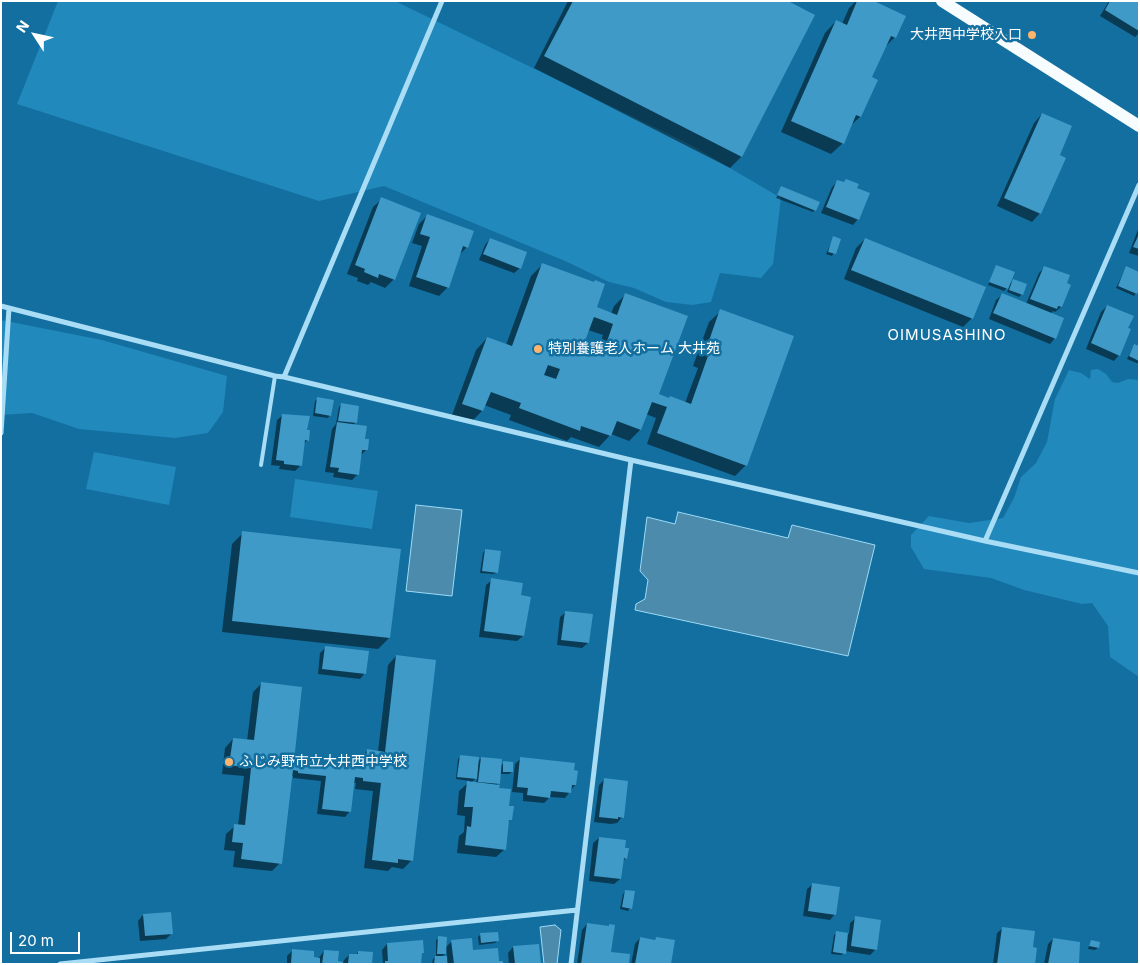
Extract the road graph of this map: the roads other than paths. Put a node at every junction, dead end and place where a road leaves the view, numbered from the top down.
1 (442, 1) edge
2 (942, 1) edge
3 (1139, 126) edge
4 (1139, 185) edge
5 (1, 306) edge
6 (9, 308) junction
7 (275, 376) junction
8 (284, 377) junction
9 (1, 433) edge
10 (631, 460) junction
11 (261, 465) dead end
12 (985, 541) junction
13 (1139, 573) edge
14 (578, 910) junction
15 (60, 964) edge
16 (571, 964) edge

1 - 8 street
2 - 3 main road
4 - 12 street
5 - 6 street
6 - 7 street
6 - 9 street
7 - 8 street
7 - 11 lane
8 - 10 street
10 - 12 street
10 - 14 street
12 - 13 street
14 - 15 street
14 - 16 street

